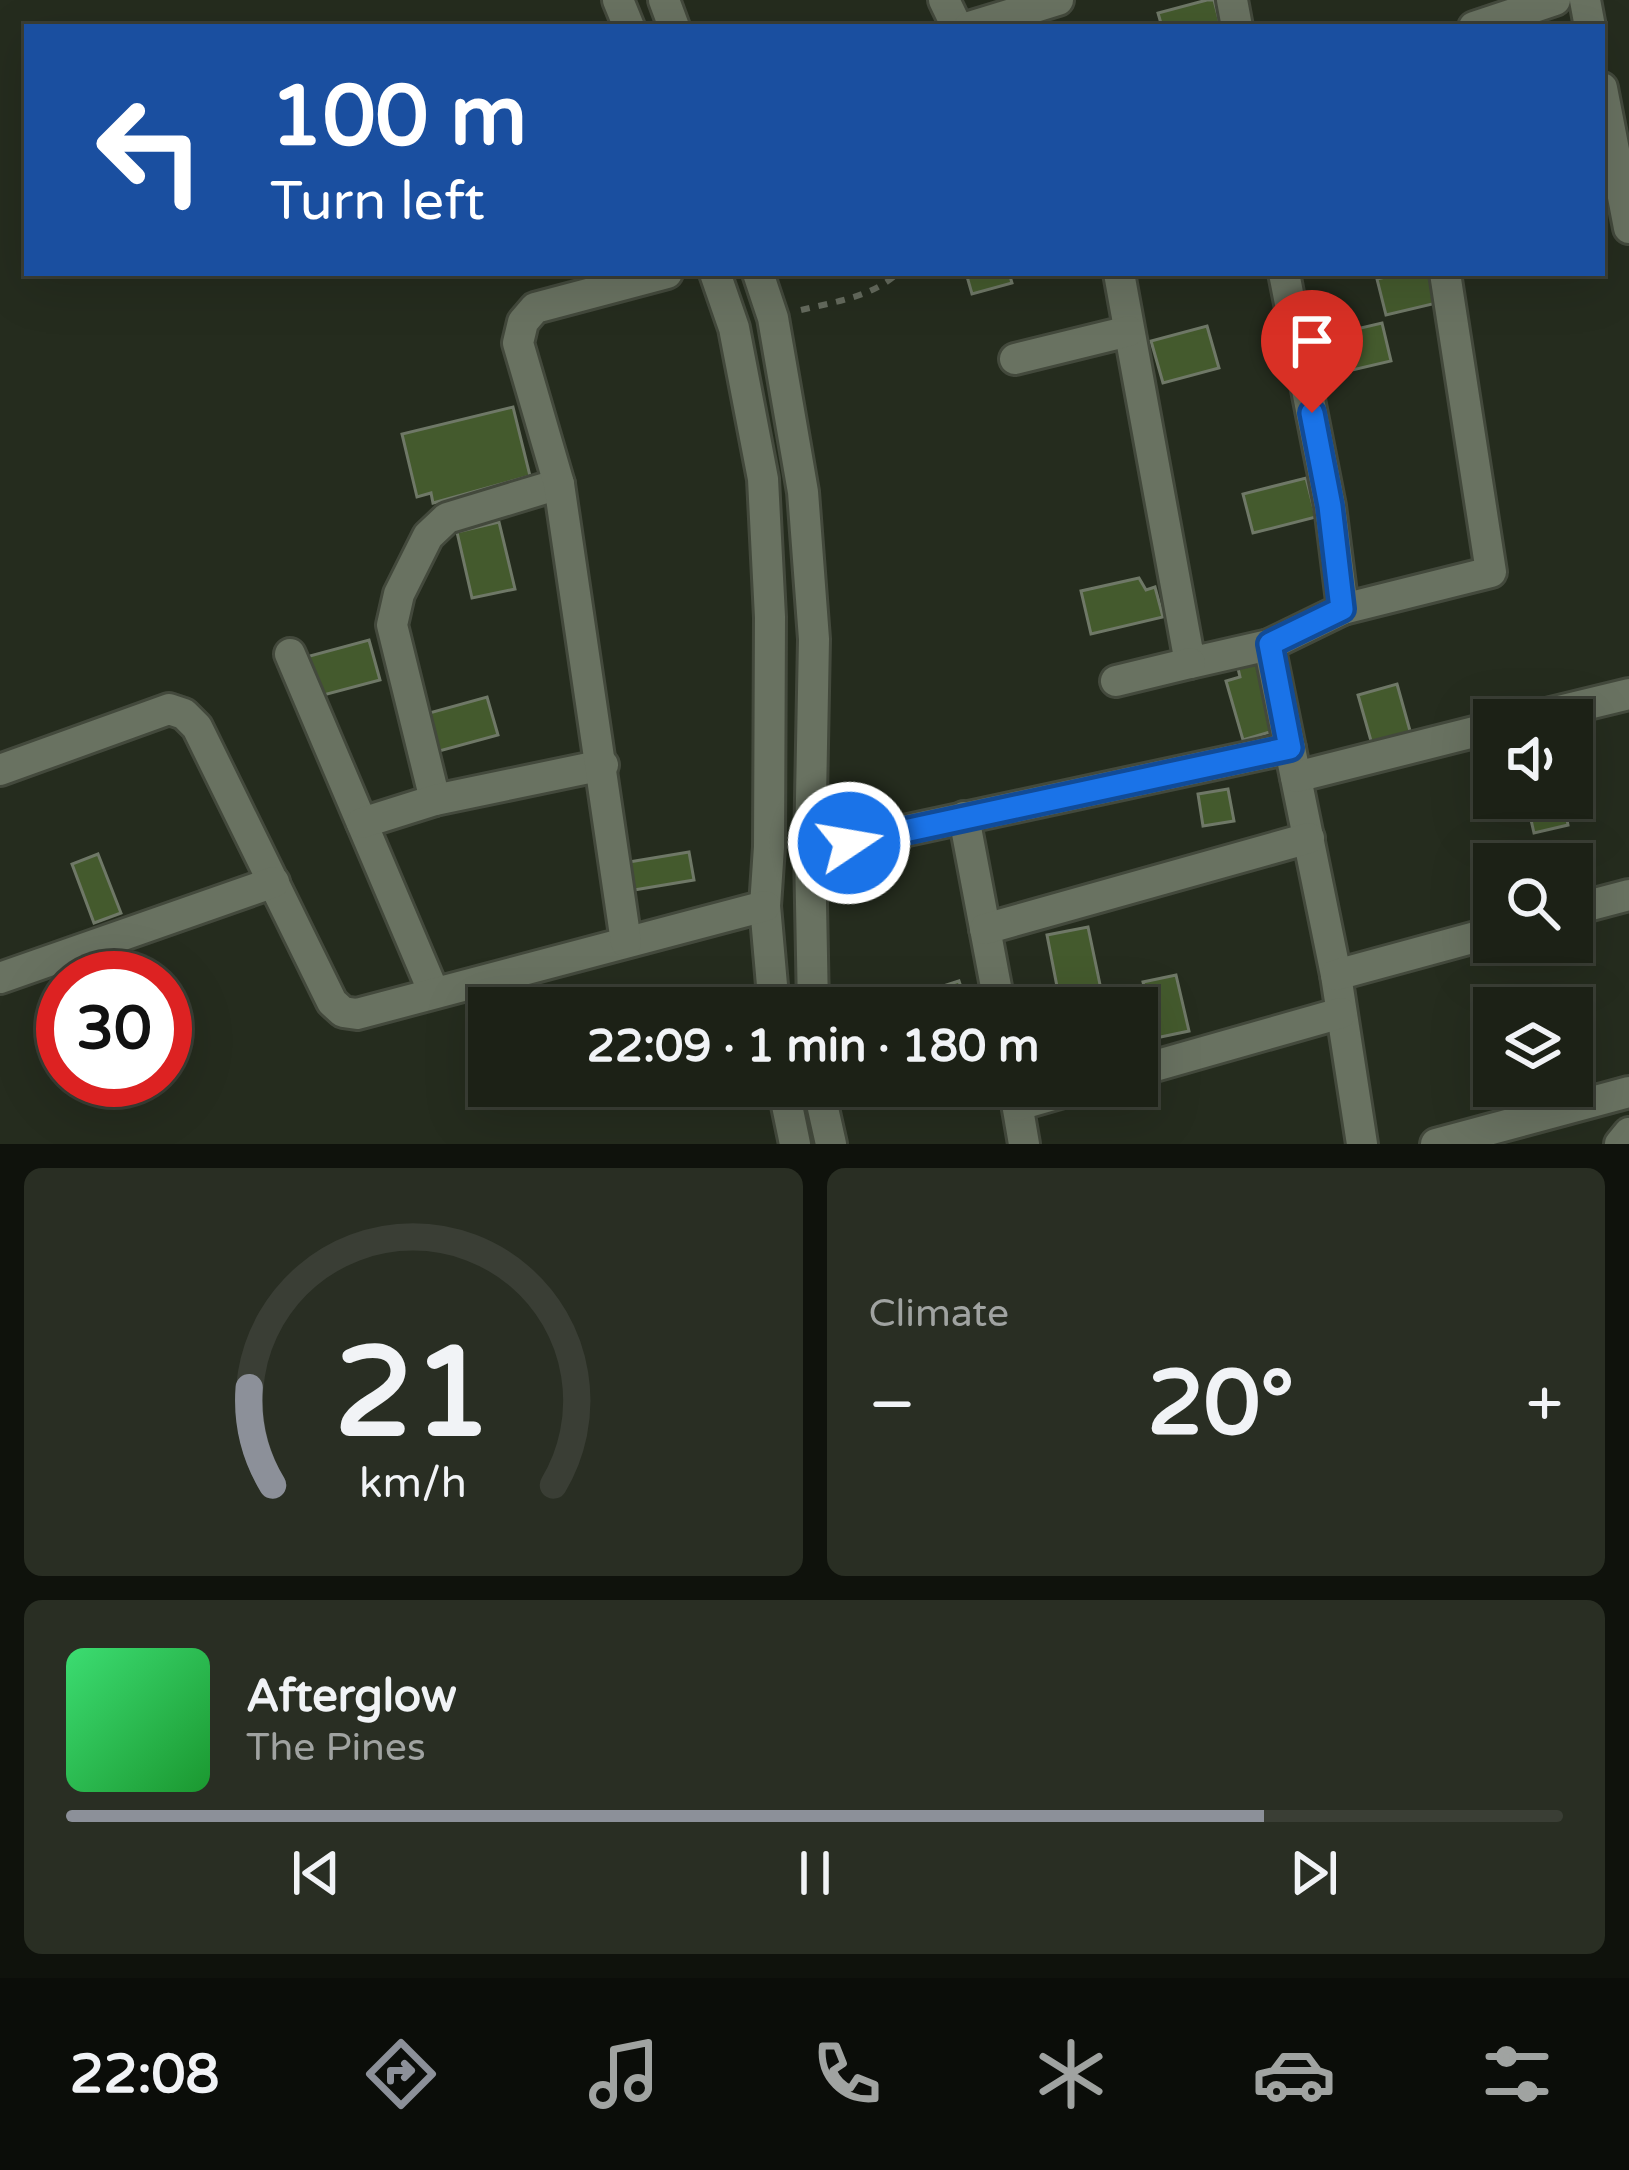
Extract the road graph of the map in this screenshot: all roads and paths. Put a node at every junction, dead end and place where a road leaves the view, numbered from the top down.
1 (1059, 0) edge
2 (1556, 0) edge
3 (979, 24) edge
4 (1483, 24) edge
5 (1605, 104) edge
6 (1629, 228) edge
7 (656, 276) edge
8 (716, 276) edge
9 (759, 276) edge
10 (894, 276) edge
11 (1120, 276) edge
12 (1285, 276) edge
13 (1445, 276) edge
14 (773, 317) junction
15 (1129, 332) junction
16 (1015, 359) dead end
17 (560, 484) junction
18 (1342, 609) junction
19 (1270, 644) junction
20 (290, 654) dead end
21 (1190, 663) junction
22 (1116, 681) dead end
23 (1629, 694) edge
24 (1593, 703) edge
25 (1473, 731) edge
26 (1293, 763) junction
27 (603, 765) junction
28 (0, 770) edge
29 (435, 800) junction
30 (964, 818) junction
31 (362, 823) junction
32 (1309, 838) junction
33 (810, 851) junction
34 (274, 882) junction
35 (1629, 895) edge
36 (1593, 904) edge
37 (765, 906) junction
38 (985, 929) junction
39 (1473, 938) edge
40 (626, 942) junction
41 (1336, 975) junction
42 (0, 978) edge
43 (772, 987) edge
44 (813, 987) edge
45 (996, 987) edge
46 (434, 993) junction
47 (1341, 1013) junction
48 (1158, 1065) edge
49 (1629, 1092) edge
50 (787, 1107) edge
51 (823, 1107) edge
52 (1018, 1107) edge
53 (1629, 1133) edge
54 (795, 1144) edge
55 (831, 1144) edge
56 (1024, 1144) edge
57 (1362, 1144) edge
58 (1436, 1144) edge
59 (1620, 1144) edge

1 - 3 street
2 - 4 street
5 - 6 street
7 - 17 street
8 - 37 street
9 - 14 street
10 - 14 path
11 - 15 street
12 - 18 street
13 - 18 street
14 - 33 street
15 - 16 street
15 - 21 street
17 - 27 street
17 - 29 street
18 - 19 street
19 - 21 street
19 - 26 street
20 - 31 street
21 - 22 street
23 - 24 street
25 - 26 street
26 - 30 street
26 - 32 street
27 - 29 street
27 - 40 street
28 - 34 street
29 - 31 street
30 - 33 street
30 - 38 street
31 - 46 street
32 - 38 street
32 - 41 street
33 - 44 street
34 - 42 street
34 - 46 street
35 - 36 street
37 - 40 street
37 - 43 street
38 - 45 street
39 - 41 street
40 - 46 street
41 - 47 street
47 - 48 street
47 - 57 street
49 - 58 street
50 - 54 street
51 - 55 street
52 - 56 street
53 - 59 street

